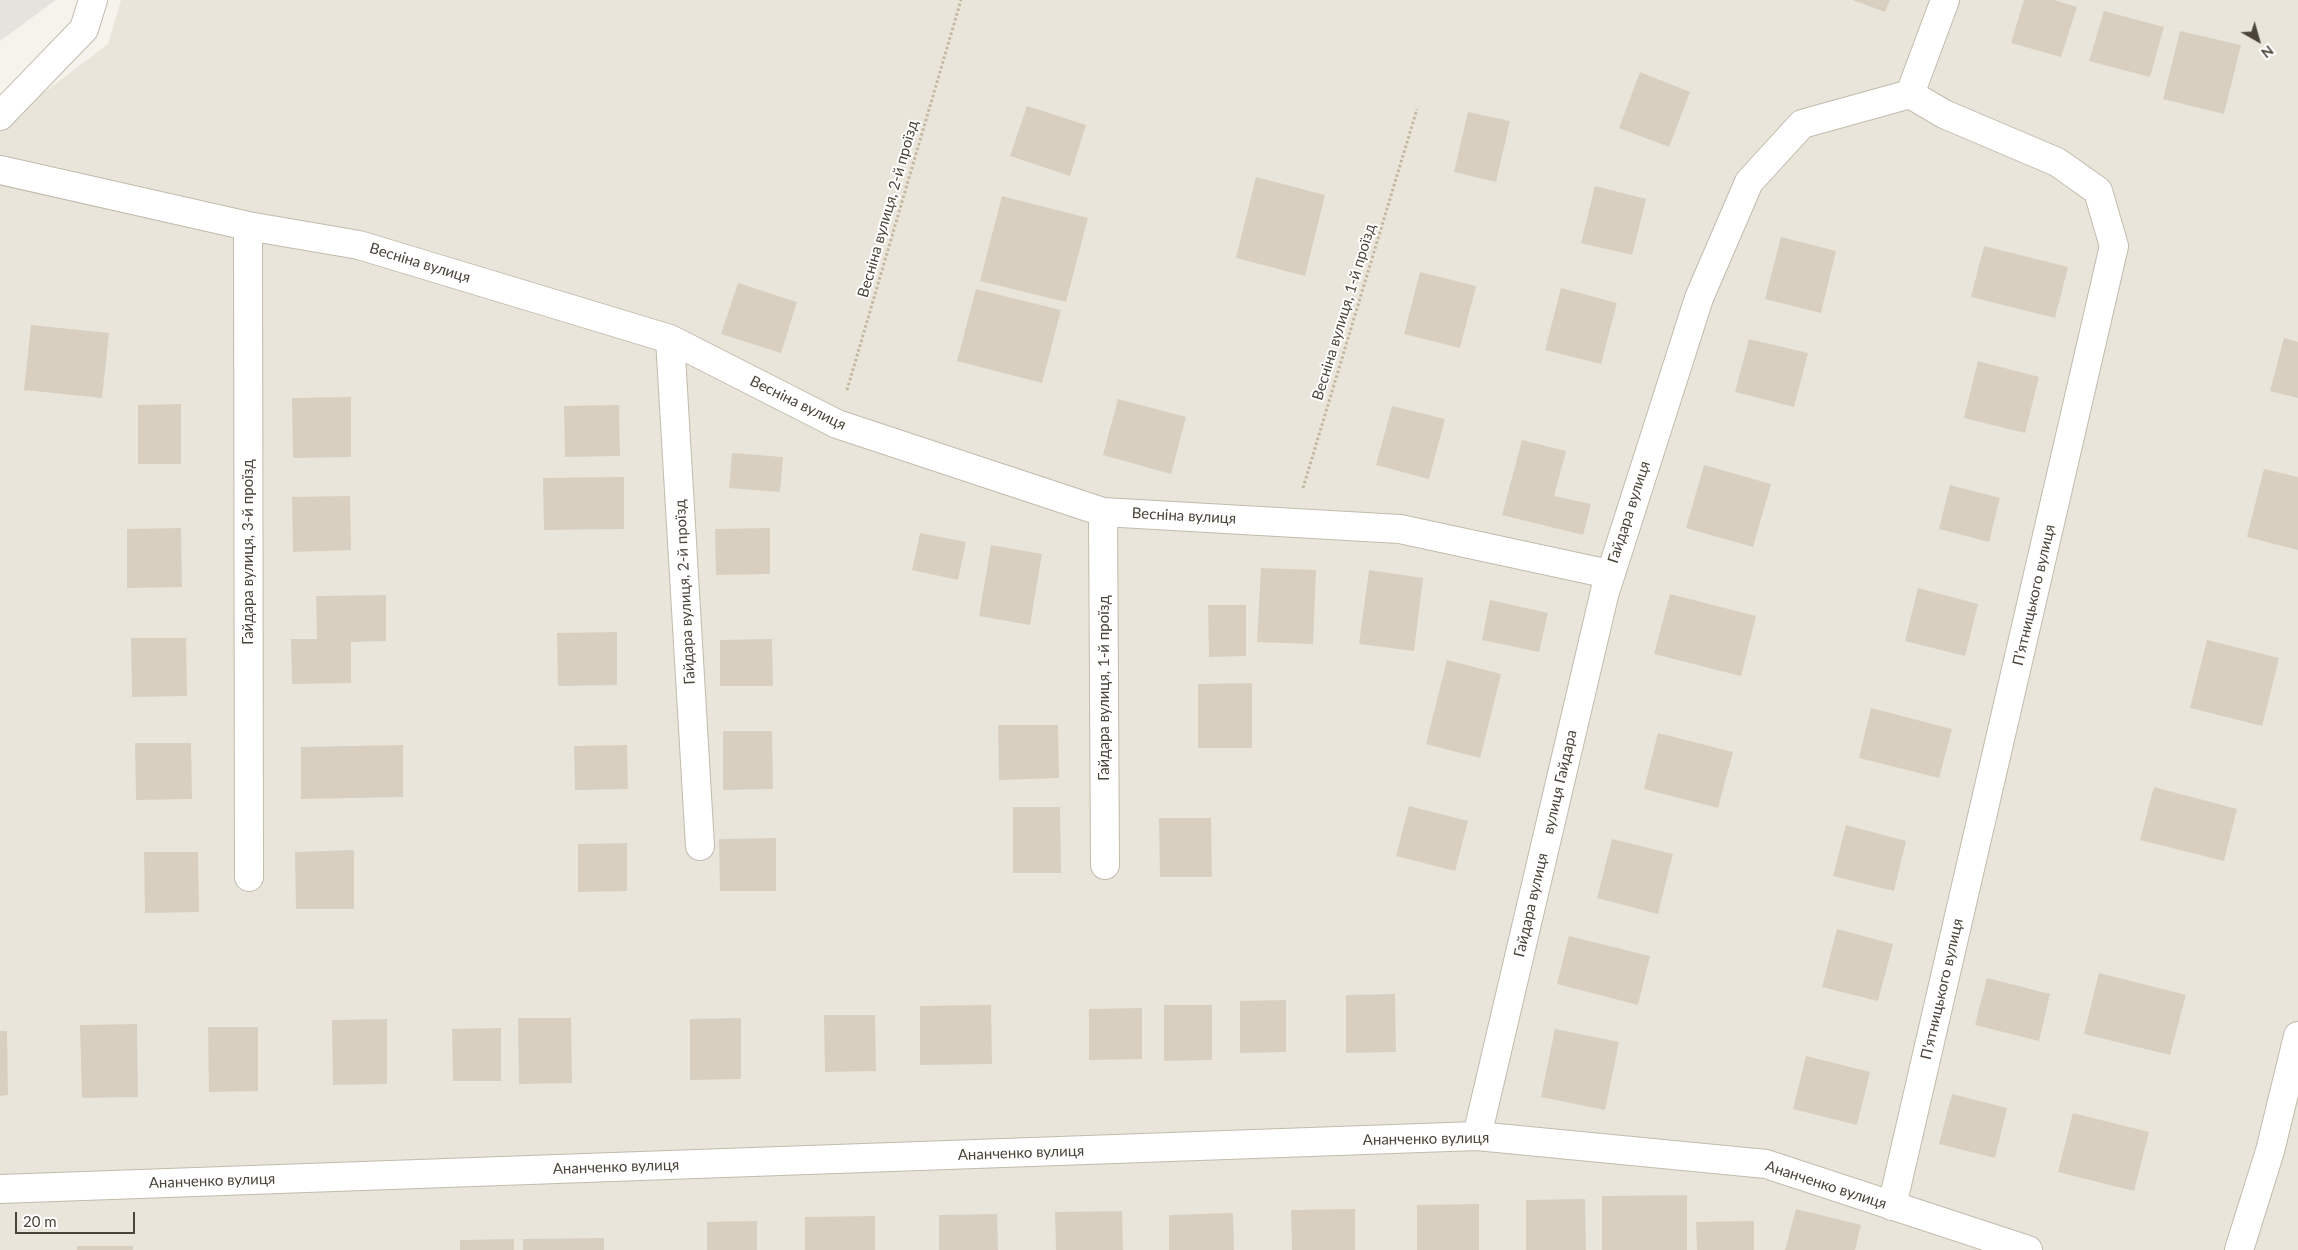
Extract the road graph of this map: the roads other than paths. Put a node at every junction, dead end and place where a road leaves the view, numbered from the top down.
1 (93, 0) edge
2 (1945, 0) edge
3 (1910, 94) junction
4 (0, 116) edge
5 (0, 170) edge
6 (248, 226) junction
7 (670, 339) junction
8 (1103, 512) junction
9 (1609, 574) junction
10 (700, 846) dead end
11 (1105, 865) dead end
12 (249, 877) dead end
13 (2298, 1036) edge
14 (1477, 1136) junction
15 (0, 1189) edge
16 (1892, 1206) junction
17 (2028, 1250) edge
18 (2238, 1250) edge

1 - 4 street
2 - 3 street
3 - 9 street, Гайдара вулиця
3 - 16 street, П’ятницького вулиця
5 - 6 street, Весніна вулиця
6 - 7 street, Весніна вулиця
6 - 12 street, Гайдара вулиця, 3-й проїзд
7 - 8 street, Весніна вулиця
7 - 10 street, Гайдара вулиця, 2-й проїзд
8 - 9 street, Весніна вулиця
8 - 11 street, Гайдара вулиця, 1-й проїзд
9 - 14 street, вулиця Гайдара
13 - 18 street
14 - 15 street, Ананченко вулиця
14 - 16 street, Ананченко вулиця
16 - 17 street, Ананченко вулиця

